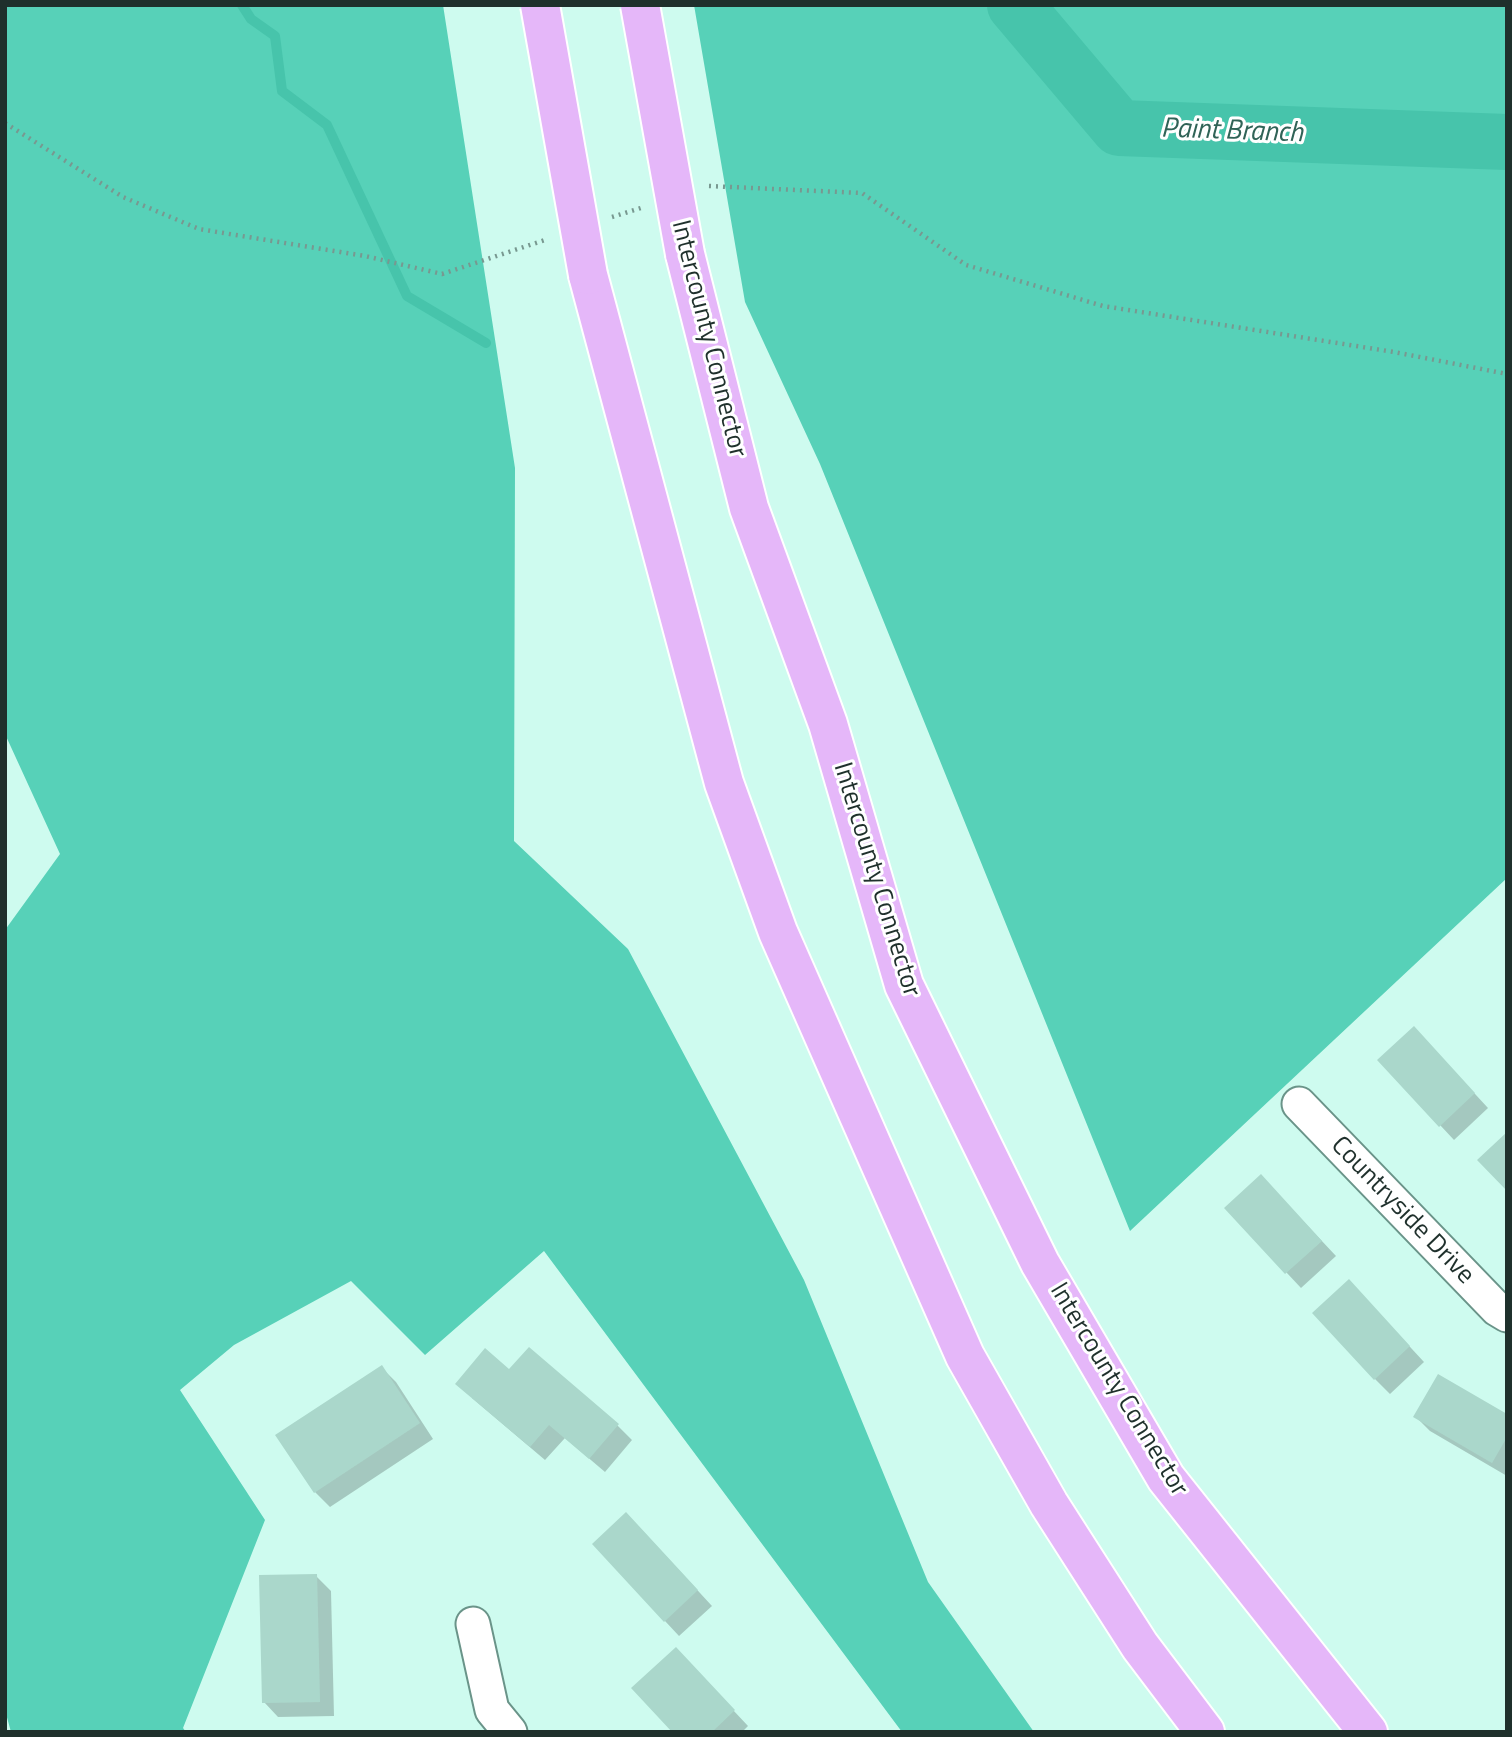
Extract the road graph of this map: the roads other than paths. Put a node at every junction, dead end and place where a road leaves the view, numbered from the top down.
1 (541, 5) edge
2 (640, 5) edge
3 (1299, 1104) dead end
4 (1507, 1315) edge
5 (472, 1624) dead end
6 (510, 1732) edge
7 (1205, 1732) edge
8 (1368, 1732) edge

1 - 7 highway, bridge
2 - 8 highway, Intercounty Connector, bridge
3 - 4 street, Countryside Drive
5 - 6 street

